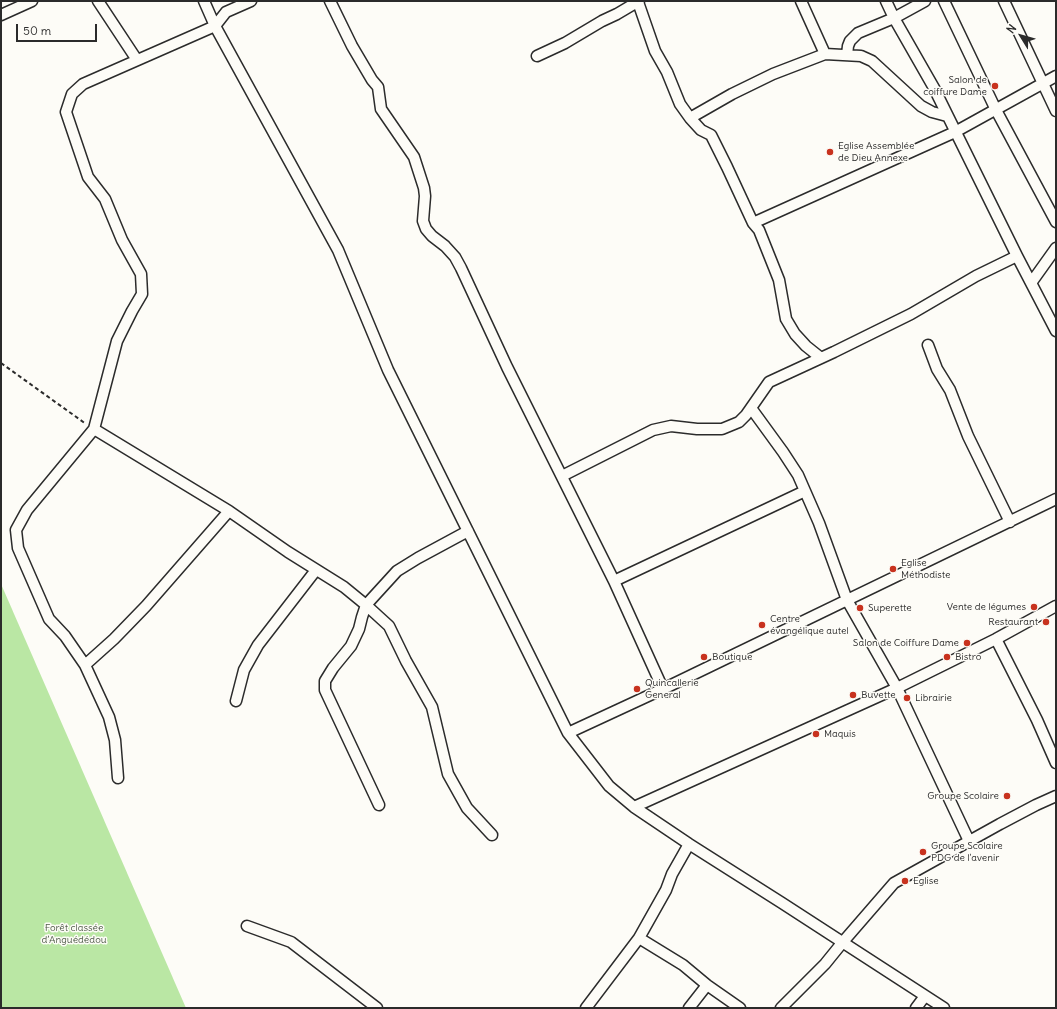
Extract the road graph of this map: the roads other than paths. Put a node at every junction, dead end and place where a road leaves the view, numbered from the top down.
1 (32, 1) edge
2 (98, 1) edge
3 (204, 1) edge
4 (251, 1) edge
5 (330, 1) edge
6 (638, 1) edge
7 (801, 1) edge
8 (886, 1) edge
9 (925, 1) edge
10 (944, 1) edge
11 (1004, 1) edge
12 (1, 15) edge
13 (894, 18) junction
14 (215, 26) junction
15 (825, 54) junction
16 (538, 56) dead end
17 (847, 56) junction
18 (137, 60) junction
19 (1056, 76) edge
20 (1042, 83) junction
21 (996, 110) junction
22 (1056, 111) edge
23 (947, 116) junction
24 (690, 118) junction
25 (955, 132) junction
26 (1056, 199) edge
27 (1046, 203) junction
28 (1056, 222) edge
29 (753, 223) junction
30 (1056, 248) edge
31 (1017, 256) junction
32 (1031, 283) junction
33 (1056, 331) edge
34 (928, 345) dead end
35 (821, 358) junction
36 (751, 408) junction
37 (94, 429) junction
38 (562, 476) junction
39 (804, 491) junction
40 (1056, 499) edge
41 (229, 511) junction
42 (1010, 522) junction
43 (468, 531) junction
44 (316, 570) junction
45 (614, 581) junction
46 (847, 600) junction
47 (366, 605) junction
48 (1056, 606) edge
49 (996, 639) junction
50 (85, 665) junction
51 (897, 688) junction
52 (663, 689) junction
53 (236, 701) dead end
54 (568, 733) junction
55 (1056, 763) edge
56 (118, 778) dead end
57 (1056, 796) edge
58 (379, 805) dead end
59 (634, 807) junction
60 (492, 835) dead end
61 (969, 841) junction
62 (689, 844) junction
63 (247, 926) dead end
64 (639, 938) junction
65 (842, 943) junction
66 (707, 985) junction
67 (925, 996) junction
68 (377, 1008) edge
69 (586, 1008) edge
70 (689, 1008) edge
71 (740, 1008) edge
72 (781, 1008) edge
73 (916, 1008) edge
74 (944, 1008) edge

1 - 12 street
2 - 18 street
3 - 14 street
4 - 14 street
5 - 38 street
6 - 16 street
6 - 24 street
7 - 15 street
8 - 13 street
9 - 13 street
10 - 21 street
11 - 20 street
13 - 17 street
13 - 23 street
14 - 18 street
14 - 43 street
15 - 17 street
15 - 24 street
17 - 23 street
18 - 37 street
19 - 20 street
20 - 21 street
20 - 22 street
21 - 25 street
21 - 27 street
23 - 25 street
24 - 29 street
25 - 29 street
25 - 31 street
26 - 27 street
27 - 28 street
29 - 35 street
30 - 32 street
31 - 32 street
31 - 35 street
32 - 33 street
34 - 42 street
35 - 36 street
36 - 38 street
36 - 39 street
37 - 41 street
37 - 50 street
38 - 45 street
39 - 45 street
39 - 46 street
40 - 42 street
41 - 44 street
41 - 50 street
42 - 46 street
43 - 47 street
43 - 54 street
44 - 47 street
44 - 53 street
45 - 52 street
46 - 51 street
46 - 52 street
47 - 58 street
47 - 60 street
48 - 49 street
49 - 51 street
49 - 55 street
50 - 56 street
51 - 59 street
51 - 61 street
52 - 54 street
54 - 59 street
57 - 61 street
59 - 62 street
61 - 65 street
62 - 64 street
62 - 65 street
63 - 68 street
64 - 66 street
64 - 69 street
65 - 67 street
65 - 72 street
66 - 70 street
66 - 71 street
67 - 73 street
67 - 74 street

